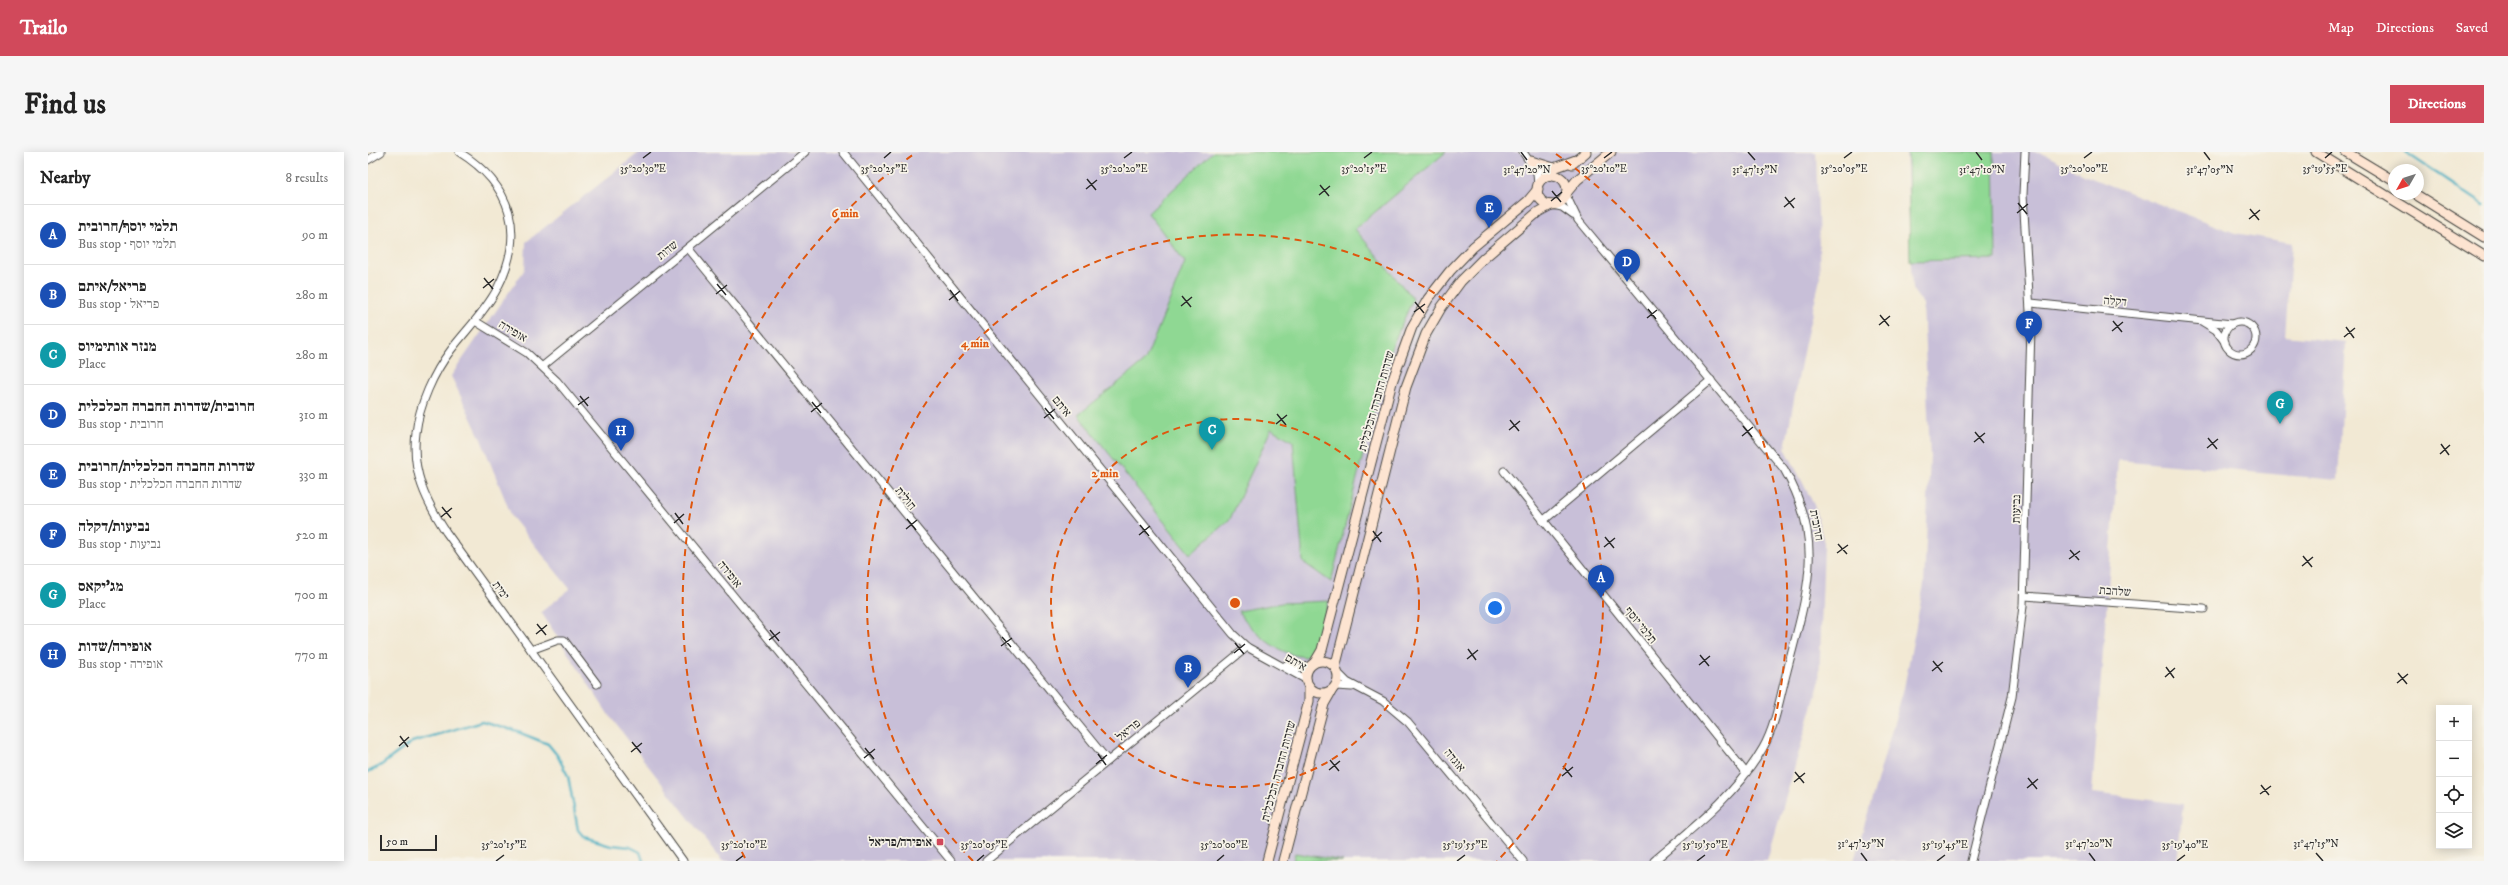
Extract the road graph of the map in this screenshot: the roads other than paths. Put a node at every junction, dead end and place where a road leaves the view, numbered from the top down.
1 (381, 152) edge
2 (459, 152) edge
3 (805, 152) edge
4 (843, 152) edge
5 (1586, 152) edge
6 (1611, 152) edge
7 (2025, 152) edge
8 (2316, 152) edge
9 (2346, 152) edge
10 (1523, 153) edge
11 (368, 160) edge
12 (1576, 160) junction
13 (1531, 161) junction
14 (1552, 176) junction
15 (2388, 177) edge
16 (1538, 187) junction
17 (1566, 193) junction
18 (2424, 200) edge
19 (1552, 205) junction
20 (1578, 220) junction
21 (2484, 237) edge
22 (688, 248) junction
23 (2484, 256) edge
24 (2031, 304) junction
25 (2198, 320) junction
26 (475, 321) junction
27 (2232, 324) junction
28 (2225, 342) junction
29 (543, 366) junction
30 (1711, 380) junction
31 (1504, 471) dead end
32 (1543, 521) junction
33 (2024, 596) junction
34 (2204, 608) dead end
35 (1247, 647) junction
36 (531, 650) junction
37 (1274, 662) junction
38 (1313, 664) junction
39 (1337, 670) junction
40 (1308, 683) junction
41 (597, 684) dead end
42 (1334, 688) junction
43 (1358, 688) junction
44 (1108, 761) junction
45 (1746, 773) junction
46 (677, 851) junction
47 (683, 861) edge
48 (687, 861) edge
49 (951, 861) edge
50 (986, 861) edge
51 (1267, 861) edge
52 (1283, 861) edge
53 (1523, 861) edge
54 (1654, 861) edge
55 (1971, 861) edge

1 - 11 street
2 - 26 street, ימית
3 - 22 street, שדות
4 - 35 street, איתם
5 - 12 main road
6 - 17 main road
7 - 24 street, נביעות
8 - 23 main road
9 - 15 main road
10 - 13 street
10 - 16 street
12 - 13 main road
12 - 14 main road
13 - 14 street
14 - 16 main road
14 - 17 main road
16 - 19 main road
16 - 38 main road, שדרות החברה הכלכלית
17 - 19 main road
17 - 20 street, חרובית
18 - 21 main road
19 - 20 street, חרובית
19 - 39 main road
20 - 30 street, חרובית
22 - 29 street, שדות
22 - 44 street, חולית
24 - 25 street, דקלה
24 - 33 street, נביעות
25 - 27 street, דקלה
25 - 28 street, דקלה
26 - 29 street, אופירה
26 - 36 street, ימית
27 - 28 street
27 - 28 street
29 - 49 street, אופירה
30 - 32 street
30 - 45 street, חרובית
31 - 32 street, תלמי יוסף
32 - 45 street, תלמי יוסף
33 - 34 street, שלהבת
33 - 55 street, נביעות
35 - 37 street, איתם
35 - 44 street, פריאל
36 - 41 street
36 - 46 street, ימית
37 - 38 street, איתם
37 - 40 street, איתם
38 - 39 main road
38 - 40 main road
39 - 42 main road
39 - 43 street, אוגדה
40 - 42 main road
40 - 51 main road, שדרות החברה הכלכלית
42 - 43 street, אוגדה
42 - 52 main road
43 - 53 street, אוגדה
44 - 50 street, פריאל
45 - 54 street, חרובית
46 - 47 street, ימית
46 - 48 street, ימית

